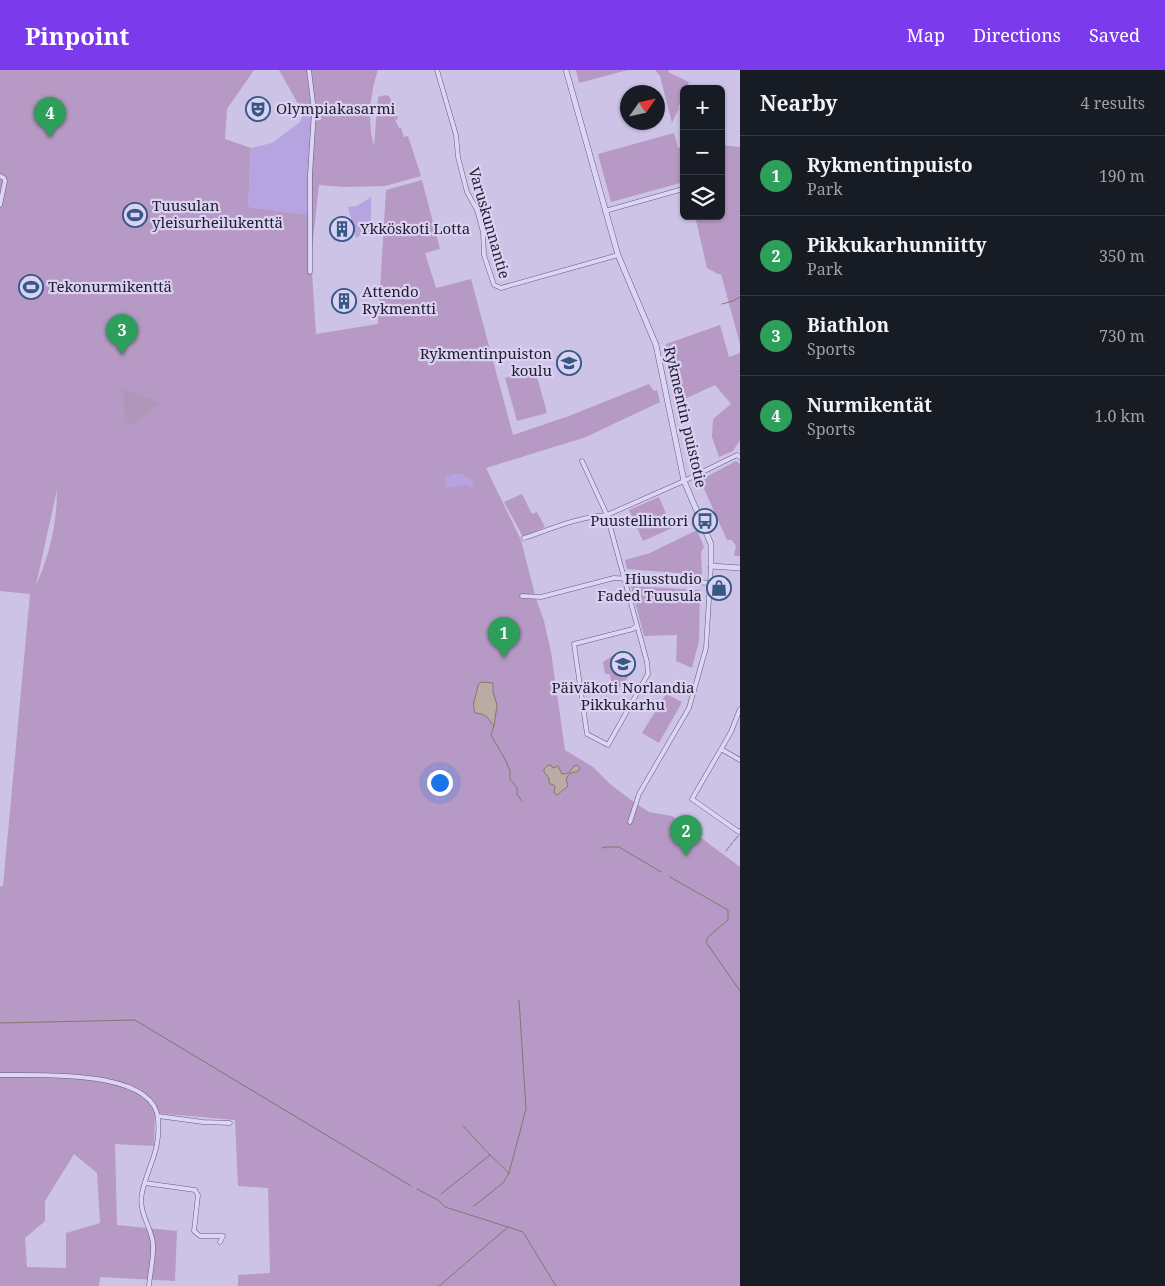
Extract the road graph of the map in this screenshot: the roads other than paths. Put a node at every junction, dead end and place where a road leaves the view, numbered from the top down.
1 (309, 70) edge
2 (437, 70) edge
3 (566, 70) edge
4 (0, 176) edge
5 (680, 190) edge
6 (0, 205) edge
7 (605, 212) junction
8 (618, 255) junction
9 (310, 272) dead end
10 (740, 450) edge
11 (739, 456) edge
12 (582, 460) dead end
13 (684, 481) junction
14 (607, 515) junction
15 (524, 538) dead end
16 (711, 566) junction
17 (740, 568) edge
18 (624, 578) junction
19 (709, 583) junction
20 (522, 596) dead end
21 (636, 626) junction
22 (740, 709) edge
23 (721, 749) junction
24 (740, 760) edge
25 (630, 822) dead end
26 (740, 831) edge
27 (0, 1075) edge
28 (158, 1116) junction
29 (230, 1123) dead end
30 (145, 1183) junction
31 (220, 1242) dead end
32 (149, 1286) edge

1 - 9 street
2 - 8 street, Varuskunnantie
3 - 7 street, Rykmentin puistotie
4 - 6 street
5 - 7 street
7 - 8 street, Rykmentin puistotie
8 - 13 street, Rykmentin puistotie
10 - 11 street
11 - 13 street
12 - 14 street
13 - 14 street
13 - 16 street, Rykmentin puistotie
14 - 15 street
14 - 18 street
16 - 17 street
16 - 19 street, Rykmentin puistotie
18 - 19 street
18 - 20 street
18 - 21 street
19 - 25 street, Rykmentin puistotie
21 - 21 street
22 - 23 street
23 - 24 street
23 - 26 street
27 - 28 street
28 - 29 street
28 - 30 street
30 - 31 street
30 - 32 street

